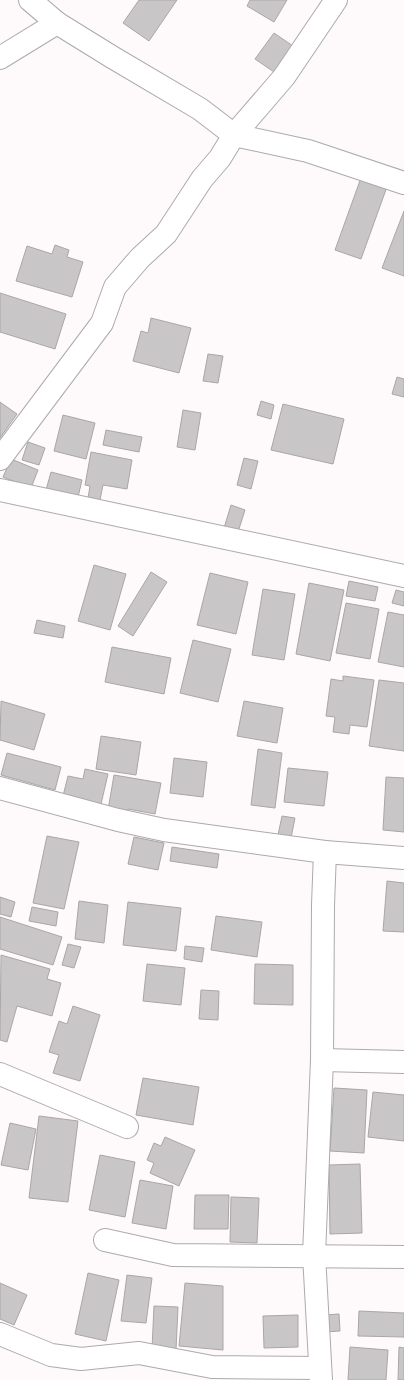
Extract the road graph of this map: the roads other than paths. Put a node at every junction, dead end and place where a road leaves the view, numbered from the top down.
1 (30, 0) edge
2 (336, 0) edge
3 (57, 23) junction
4 (0, 58) edge
5 (234, 135) junction
6 (404, 183) edge
7 (0, 459) edge
8 (0, 490) edge
9 (404, 576) edge
10 (0, 788) edge
11 (325, 852) junction
12 (404, 858) edge
13 (322, 1060) junction
14 (404, 1062) edge
15 (0, 1074) edge
16 (127, 1127) dead end
17 (105, 1240) dead end
18 (314, 1255) junction
19 (404, 1256) edge
20 (0, 1334) edge
21 (320, 1374) edge

1 - 3 street
2 - 5 street
3 - 4 street
3 - 5 street
5 - 6 street
5 - 7 street
8 - 9 street
10 - 11 street
11 - 12 street
11 - 13 street
13 - 14 street
13 - 18 street
15 - 16 street
17 - 18 street
18 - 19 street
18 - 21 street
20 - 21 street

